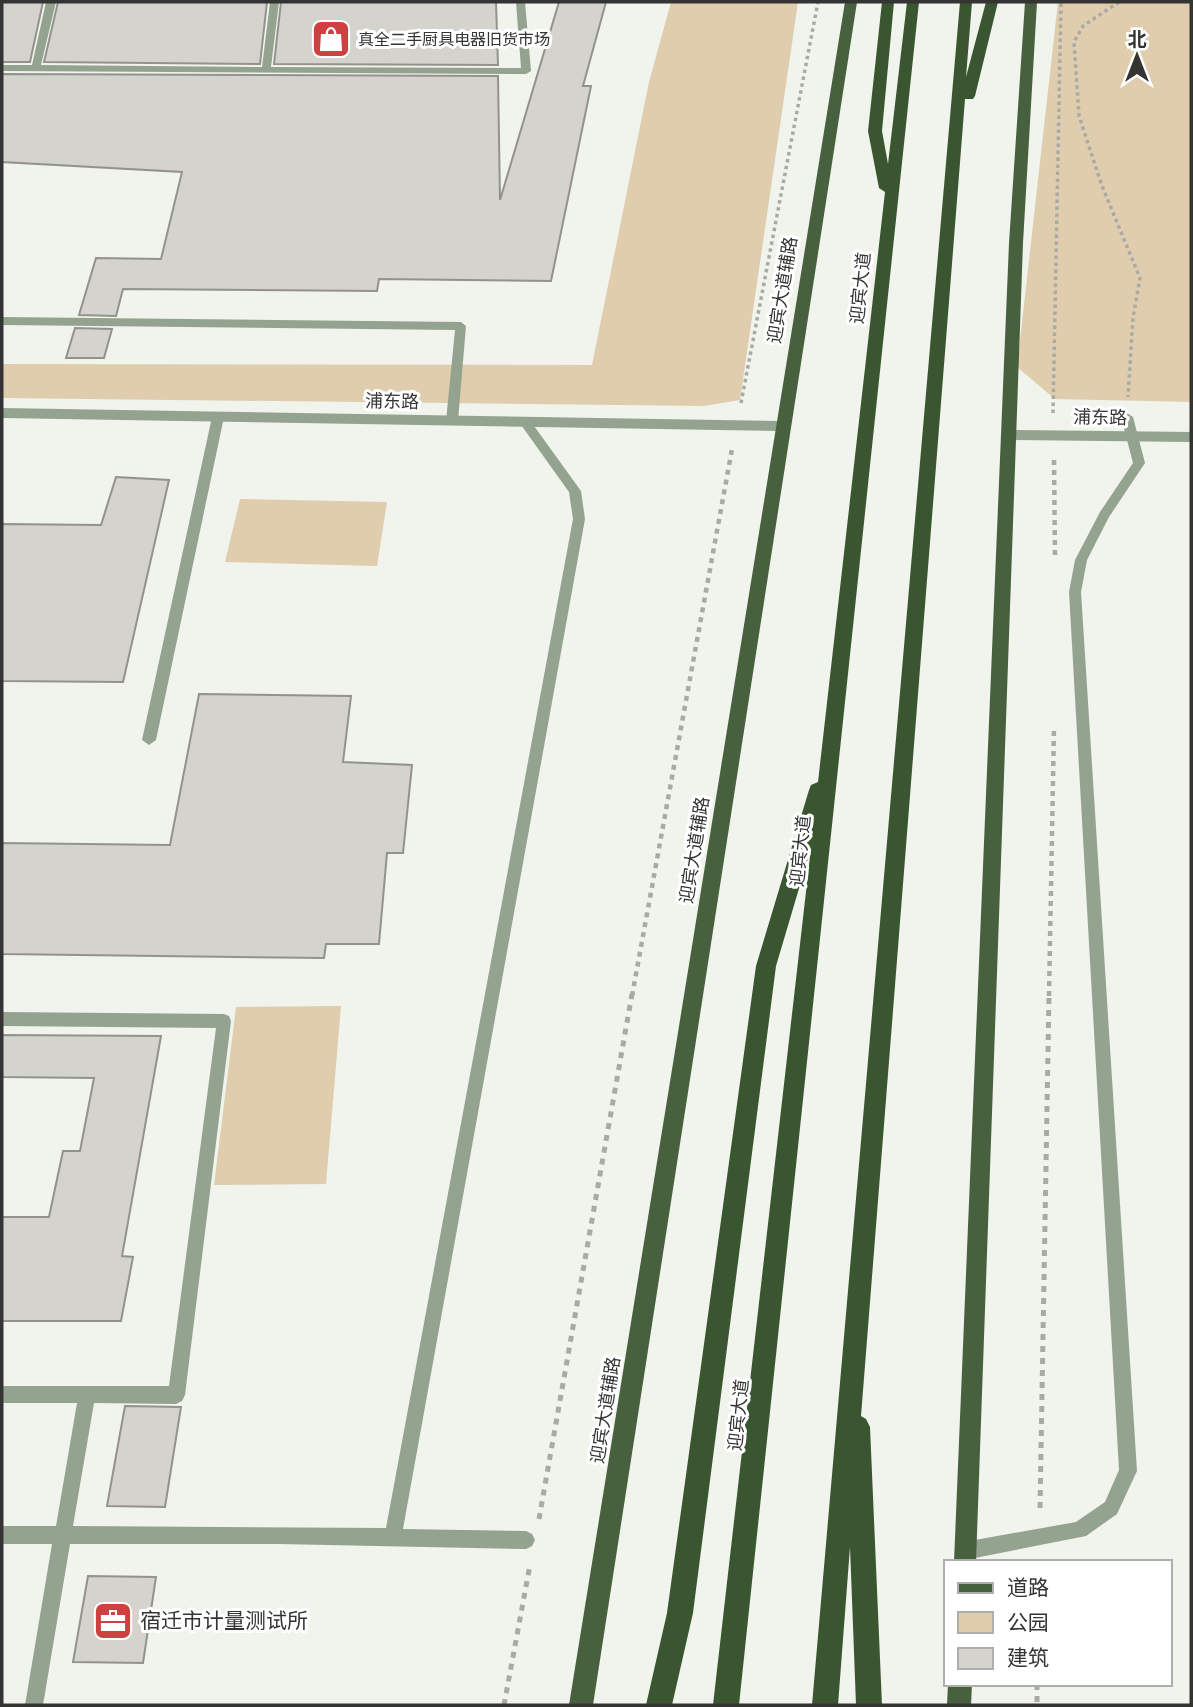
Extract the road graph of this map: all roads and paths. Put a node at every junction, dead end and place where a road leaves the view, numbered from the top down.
1 (51, 2) edge
2 (275, 2) edge
3 (521, 2) edge
4 (818, 2) edge
5 (851, 2) edge
6 (888, 2) edge
7 (913, 2) edge
8 (966, 2) edge
9 (992, 2) edge
10 (1031, 2) edge
11 (1061, 2) edge
12 (1119, 2) edge
13 (2, 68) edge
14 (36, 68) junction
15 (266, 69) junction
16 (955, 148) junction
17 (890, 207) junction
18 (2, 321) edge
19 (2, 413) edge
20 (1053, 414) dead end
21 (1127, 416) joint
22 (218, 417) junction
23 (452, 421) junction
24 (525, 422) junction
25 (737, 425) junction
26 (782, 426) junction
27 (1009, 435) junction
28 (1132, 436) junction
29 (1191, 437) edge
30 (1054, 455) dead end
31 (1055, 565) dead end
32 (1054, 717) dead end
33 (149, 740) dead end
34 (833, 742) junction
35 (2, 1019) edge
36 (855, 1341) junction
37 (2, 1394) edge
38 (87, 1394) junction
39 (1040, 1520) dead end
40 (2, 1535) edge
41 (63, 1535) junction
42 (531, 1535) joint
43 (393, 1537) junction
44 (970, 1556) edge
45 (532, 1558) dead end
46 (960, 1686) edge
47 (1037, 1686) edge
48 (34, 1705) edge
49 (504, 1705) edge
50 (581, 1705) edge
51 (659, 1705) edge
52 (726, 1705) edge
53 (825, 1705) edge
54 (869, 1705) edge
55 (959, 1705) edge
56 (1037, 1705) edge

1 - 14 lane
2 - 15 lane
3 - 15 lane
4 - 25 path
5 - 26 main road, 迎宾大道辅路
6 - 17 highway
7 - 17 highway, 迎宾大道
8 - 16 highway
9 - 16 highway
10 - 27 main road
11 - 20 path
12 - 21 path
13 - 14 lane
14 - 15 lane
16 - 36 highway
17 - 34 highway, 迎宾大道
18 - 23 lane
19 - 22 street, 浦东路
21 - 28 lane
22 - 23 street, 浦东路
22 - 33 lane
23 - 24 street, 浦东路
24 - 25 street, 浦东路
24 - 43 lane
25 - 26 street, 浦东路
25 - 42 path
26 - 50 main road, 迎宾大道辅路
27 - 28 street, 浦东路
27 - 44 main road
28 - 29 street, 浦东路
28 - 44 lane
30 - 31 path
32 - 39 path
34 - 51 highway
34 - 52 highway, 迎宾大道
35 - 38 lane
36 - 53 highway
36 - 54 highway
37 - 38 lane
38 - 41 lane
40 - 41 lane
41 - 43 lane
41 - 48 lane
42 - 43 lane
45 - 49 path
46 - 55 main road
47 - 56 path

